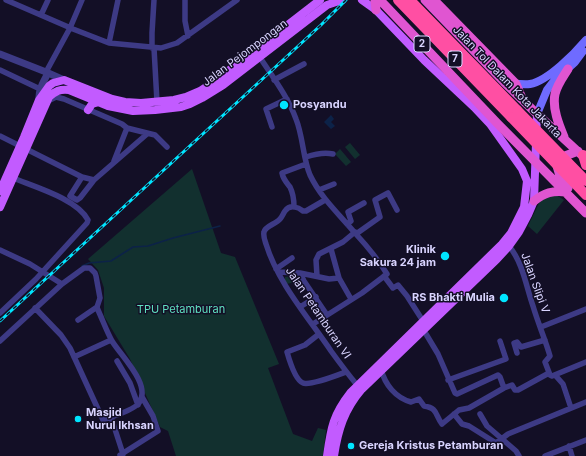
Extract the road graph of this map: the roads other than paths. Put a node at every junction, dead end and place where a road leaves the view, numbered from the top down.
1 (8, 0) edge
2 (48, 0) edge
3 (82, 0) edge
4 (118, 0) edge
5 (154, 0) edge
6 (185, 0) edge
7 (237, 0) edge
8 (320, 0) edge
9 (342, 0) edge
10 (362, 0) edge
11 (375, 0) edge
12 (380, 0) edge
13 (398, 0) edge
14 (410, 0) edge
15 (425, 0) edge
16 (434, 0) edge
17 (376, 10) junction
18 (41, 15) junction
19 (70, 28) junction
20 (188, 36) junction
21 (586, 40) edge
22 (109, 43) junction
23 (153, 48) junction
24 (586, 48) edge
25 (0, 54) edge
26 (259, 56) junction
27 (304, 64) dead end
28 (568, 69) junction
29 (0, 70) edge
30 (47, 72) junction
31 (64, 80) junction
32 (274, 80) junction
33 (504, 82) junction
34 (516, 84) junction
35 (40, 89) junction
36 (287, 99) junction
37 (522, 99) junction
38 (39, 100) junction
39 (48, 101) junction
40 (99, 102) junction
41 (158, 102) junction
42 (88, 110) junction
43 (483, 112) junction
44 (537, 114) junction
45 (497, 123) junction
46 (272, 127) dead end
47 (127, 128) junction
48 (147, 134) junction
49 (0, 136) edge
50 (27, 138) junction
51 (565, 140) junction
52 (167, 147) dead end
53 (23, 148) junction
54 (333, 154) dead end
55 (306, 157) junction
56 (583, 157) edge
57 (535, 161) junction
58 (113, 163) junction
59 (306, 164) junction
60 (82, 177) junction
61 (13, 178) junction
62 (94, 180) junction
63 (586, 181) edge
64 (334, 184) dead end
65 (319, 190) junction
66 (0, 191) edge
67 (566, 192) junction
68 (586, 195) edge
69 (325, 200) junction
70 (534, 201) junction
71 (576, 202) junction
72 (364, 203) dead end
73 (0, 207) edge
74 (294, 207) junction
75 (397, 210) dead end
76 (586, 213) edge
77 (347, 224) junction
78 (356, 233) junction
79 (509, 246) junction
80 (331, 249) junction
81 (0, 250) edge
82 (292, 258) dead end
83 (43, 271) junction
84 (277, 271) junction
85 (300, 273) junction
86 (317, 276) junction
87 (384, 276) junction
88 (339, 278) junction
89 (62, 284) junction
90 (316, 297) junction
91 (352, 299) junction
92 (98, 307) junction
93 (300, 307) junction
94 (35, 308) junction
95 (586, 309) edge
96 (0, 313) edge
97 (327, 315) junction
98 (78, 320) dead end
99 (313, 324) junction
100 (423, 325) junction
101 (541, 327) junction
102 (319, 334) junction
103 (111, 340) junction
104 (545, 340) junction
105 (0, 341) edge
106 (500, 341) dead end
107 (517, 353) dead end
108 (74, 357) junction
109 (117, 361) dead end
110 (586, 362) edge
111 (381, 369) junction
112 (346, 372) junction
113 (552, 374) junction
114 (448, 380) junction
115 (357, 385) junction
116 (504, 388) junction
117 (142, 397) junction
118 (586, 402) edge
119 (138, 405) junction
120 (571, 408) junction
121 (454, 414) junction
122 (480, 414) dead end
123 (112, 417) junction
124 (502, 439) junction
125 (586, 440) edge
126 (569, 446) junction
127 (122, 455) edge
128 (327, 456) edge
129 (334, 456) edge
130 (519, 456) edge
131 (545, 456) edge
132 (572, 456) edge

1 - 18 street
2 - 18 street
3 - 19 street
4 - 22 street
5 - 23 street
6 - 20 street
7 - 20 street
8 - 41 main road, Jalan Pejompongan
9 - 26 main road, Jalan Pejompongan
10 - 17 main road
11 - 17 highway
12 - 43 highway, 2
13 - 68 highway, Jalan Tol Dalam Kota Jakarta / 7, bridge
14 - 63 highway, Jalan Tol Dalam Kota Jakarta / 7, bridge
15 - 33 highway
16 - 34 highway
17 - 43 main road
18 - 19 street
19 - 22 street
19 - 30 street
20 - 23 street
21 - 34 main road
22 - 23 street
23 - 41 street
24 - 28 main road
25 - 30 street, Jalan Pejompongan
26 - 32 street
26 - 40 main road, Jalan Pejompongan
27 - 32 street
28 - 44 main road
28 - 51 highway
29 - 35 street
30 - 31 street, Jalan Pejompongan
30 - 35 street
31 - 38 main road
31 - 41 main road, Jalan Pejompongan
32 - 36 street
33 - 34 main road
33 - 37 highway
34 - 37 highway
35 - 38 street
36 - 46 street
36 - 55 street
37 - 44 highway
38 - 50 main road
39 - 40 main road, Jalan Pejompongan
39 - 42 street
39 - 50 main road
40 - 42 main road
42 - 47 street
43 - 45 highway, 2
43 - 100 main road
44 - 45 highway
44 - 51 highway
44 - 57 main road
45 - 57 highway, 2
47 - 48 street
47 - 58 street
48 - 52 street
48 - 58 street
49 - 53 street
50 - 53 main road
51 - 56 highway
53 - 60 street
53 - 61 main road
53 - 66 main road
54 - 55 street
55 - 59 street
56 - 71 highway
57 - 67 highway, 2
57 - 70 main road
58 - 62 street
59 - 65 street
59 - 74 street
60 - 62 street
60 - 62 street
61 - 73 main road
61 - 83 street
64 - 65 street
65 - 69 street
67 - 70 highway
67 - 71 highway, 2
69 - 74 street
69 - 77 street
70 - 79 main road
71 - 76 highway, 2
72 - 77 street
74 - 84 street, Jalan Petamburan VI
75 - 78 street
77 - 78 street
78 - 80 street
78 - 87 street
79 - 100 main road
79 - 101 street, Jalan Slipi V
80 - 86 street
80 - 88 street
81 - 83 street
82 - 84 street
83 - 89 street
83 - 96 street
84 - 85 street
84 - 93 street, Jalan Petamburan VI
85 - 86 street
85 - 90 street
86 - 88 street
87 - 91 street
87 - 100 street
88 - 91 street
89 - 92 street
89 - 94 street
90 - 93 street
90 - 97 street
91 - 97 street
92 - 98 street
92 - 103 street
93 - 99 street, Jalan Petamburan VI
94 - 105 street
94 - 108 street
95 - 101 street, Jalan Slipi V
97 - 99 street
99 - 102 street, Jalan Petamburan VI
100 - 111 main road
100 - 114 street
100 - 115 main road
101 - 104 street
102 - 112 street, Jalan Petamburan VI
102 - 112 street
103 - 108 street
103 - 117 street
104 - 107 street
104 - 113 street
106 - 114 street
108 - 123 street
109 - 119 street
110 - 113 street
111 - 121 street
111 - 129 main road
112 - 115 street, Jalan Petamburan VI
113 - 116 street
113 - 120 street
114 - 116 street
115 - 128 main road
116 - 121 street
117 - 119 street
117 - 127 street
118 - 120 street
119 - 123 street
120 - 124 street
121 - 124 street
122 - 124 street
123 - 127 street
124 - 130 street
125 - 126 street
126 - 131 street
126 - 132 street

